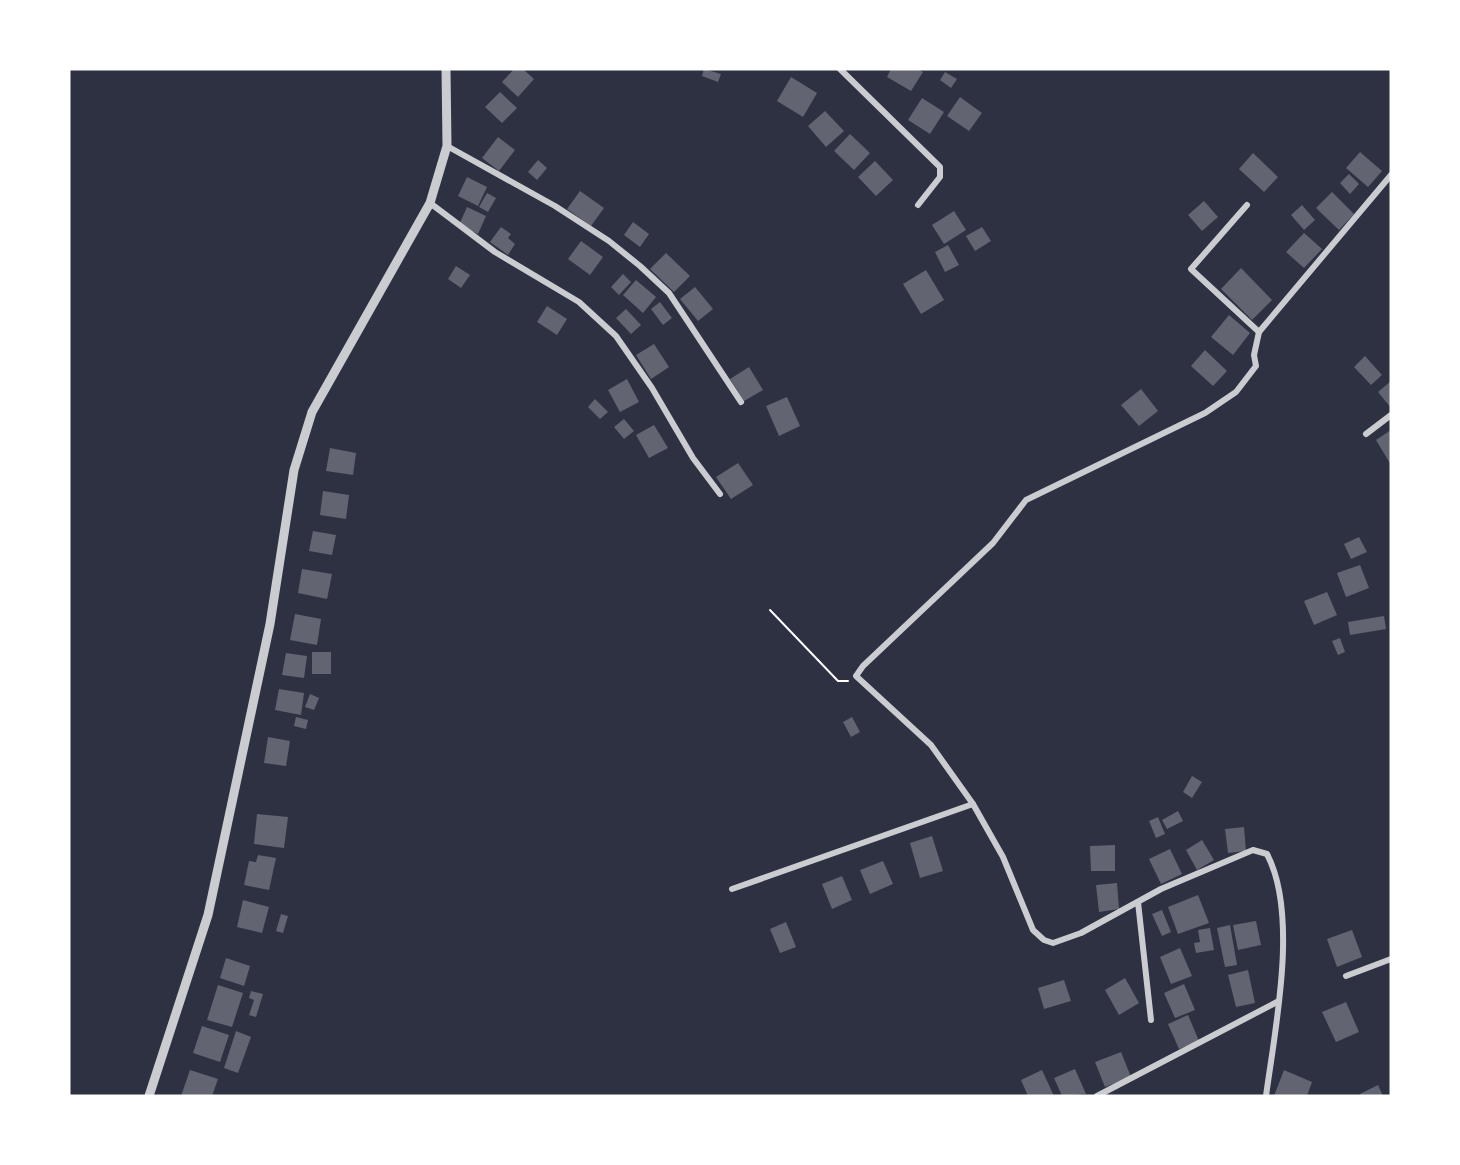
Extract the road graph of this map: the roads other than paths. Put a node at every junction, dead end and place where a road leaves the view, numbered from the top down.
1 (446, 69) edge
2 (840, 69) edge
3 (447, 146) junction
4 (1391, 175) edge
5 (430, 203) junction
6 (918, 205) dead end
7 (1247, 205) dead end
8 (1259, 332) junction
9 (741, 402) dead end
10 (1391, 415) edge
11 (1366, 434) dead end
12 (720, 494) dead end
13 (973, 804) junction
14 (732, 889) dead end
15 (1138, 902) junction
16 (1391, 959) edge
17 (1346, 976) dead end
18 (1277, 1002) junction
19 (1151, 1020) dead end
20 (149, 1096) edge
21 (1097, 1096) edge
22 (1266, 1096) edge

1 - 3 street
2 - 6 street
3 - 5 street
3 - 9 street
4 - 8 street
5 - 12 street
5 - 20 street
7 - 8 street
8 - 13 street
10 - 11 street
13 - 14 street
13 - 15 street
15 - 18 street
15 - 19 street
16 - 17 street
18 - 21 street
18 - 22 street

